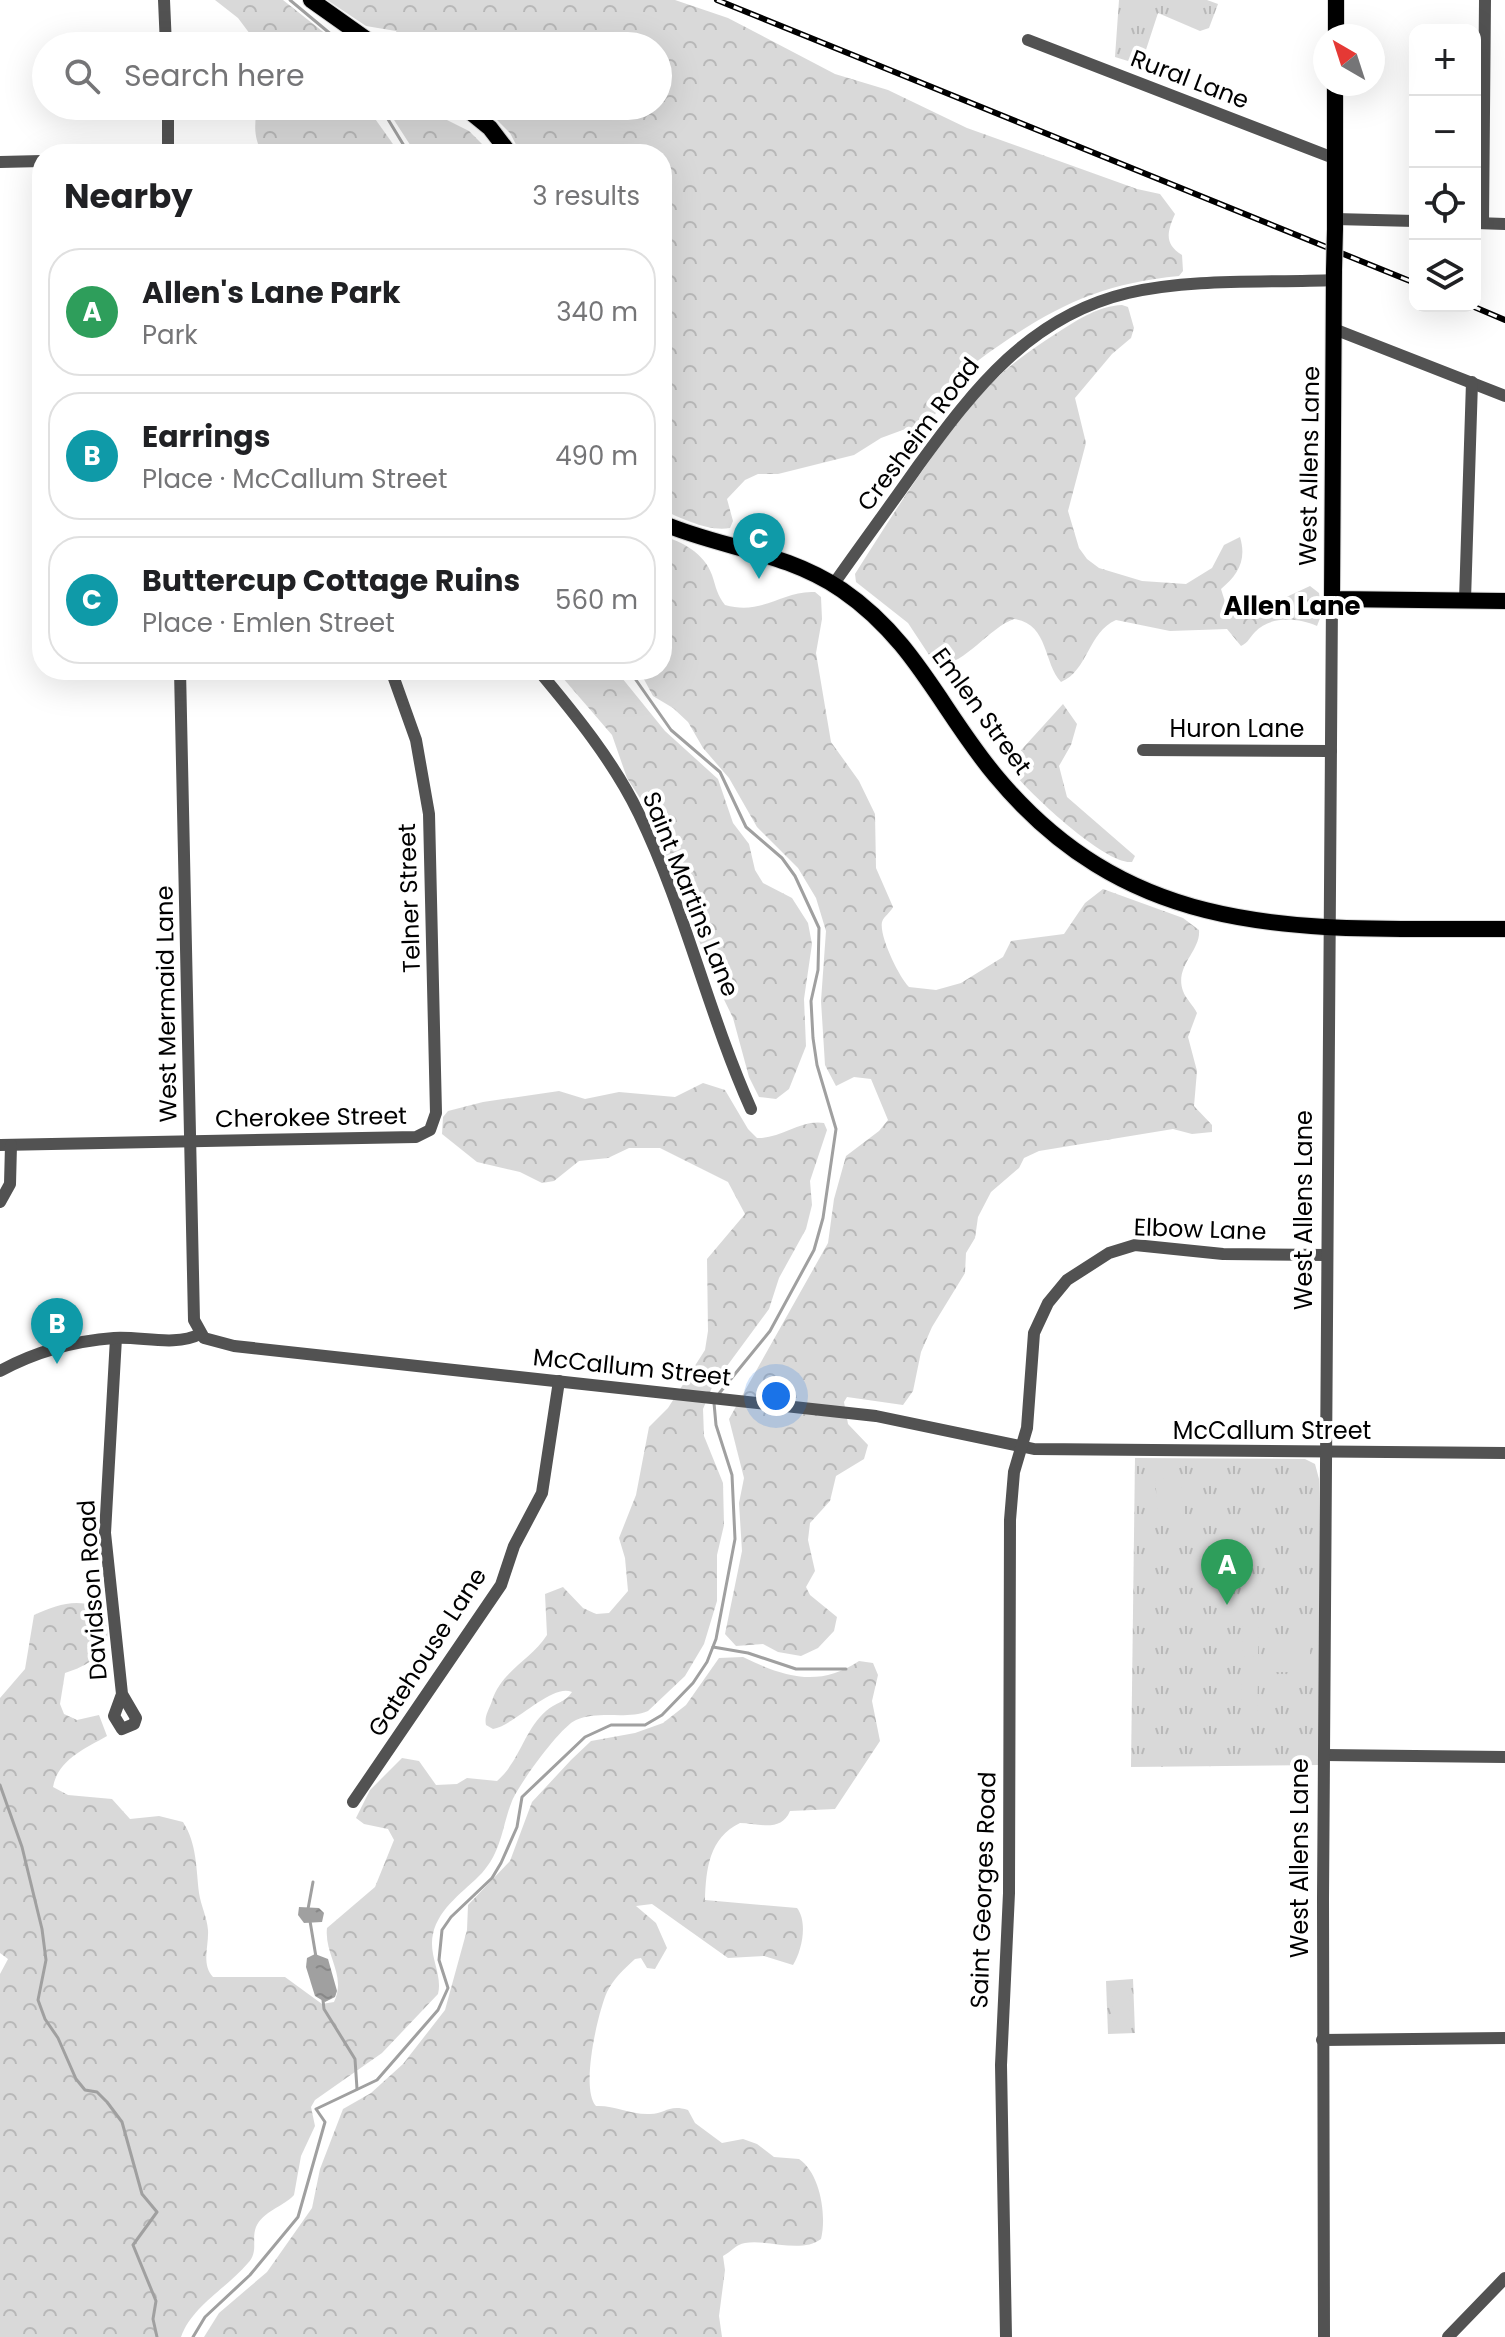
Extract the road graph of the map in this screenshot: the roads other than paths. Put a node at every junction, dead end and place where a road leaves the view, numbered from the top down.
1 (164, 0) edge
2 (311, 0) edge
3 (1336, 0) edge
4 (1485, 0) edge
5 (1336, 24) edge
6 (165, 32) edge
7 (356, 32) edge
8 (1028, 40) dead end
9 (1335, 96) edge
10 (168, 120) edge
11 (480, 120) edge
12 (168, 144) edge
13 (502, 144) edge
14 (1336, 159) junction
15 (32, 161) edge
16 (0, 162) edge
17 (1480, 168) edge
18 (1409, 221) edge
19 (1481, 223) edge
20 (1335, 224) junction
21 (1505, 224) edge
22 (1334, 275) junction
23 (1334, 329) junction
24 (1472, 382) junction
25 (1505, 396) edge
26 (672, 526) edge
27 (833, 585) junction
28 (1332, 599) junction
29 (1465, 600) junction
30 (1505, 601) edge
31 (180, 680) edge
32 (395, 680) edge
33 (546, 680) edge
34 (1143, 750) dead end
35 (1331, 751) junction
36 (1329, 928) junction
37 (1505, 929) edge
38 (751, 1109) dead end
39 (430, 1130) joint
40 (191, 1142) junction
41 (6, 1145) edge
42 (0, 1202) edge
43 (1327, 1255) junction
44 (200, 1334) junction
45 (116, 1338) junction
46 (0, 1371) edge
47 (559, 1381) junction
48 (1023, 1447) junction
49 (1325, 1452) junction
50 (1505, 1453) edge
51 (122, 1694) dead end
52 (1324, 1755) junction
53 (1505, 1757) edge
54 (353, 1802) dead end
55 (1505, 2038) edge
56 (1322, 2040) junction
57 (1505, 2278) edge
58 (1006, 2337) edge
59 (1324, 2337) edge
60 (1448, 2337) edge

1 - 6 street
2 - 7 main road
3 - 5 main road
4 - 17 street
8 - 14 street, Rural Lane
9 - 14 main road, West Allens Lane
10 - 12 street
11 - 13 main road
14 - 20 main road, West Allens Lane
15 - 16 street
18 - 20 street
19 - 21 street
20 - 22 main road, West Allens Lane, bridge
22 - 23 main road, West Allens Lane
22 - 27 street, Cresheim Road
23 - 24 street
23 - 28 main road, West Allens Lane
24 - 25 street
24 - 29 street
26 - 27 main road, Emlen Street
27 - 36 main road, Emlen Street
28 - 29 main road
28 - 35 street, West Allens Lane
29 - 30 main road
31 - 40 street, West Mermaid Lane
32 - 39 street, Telner Street
33 - 38 street, Saint Martins Lane
34 - 35 street, Huron Lane
35 - 36 street, West Allens Lane
36 - 37 main road, Emlen Street
36 - 43 street, West Allens Lane
39 - 40 street, Cherokee Street
40 - 41 street, Cherokee Street
40 - 44 street, West Mermaid Lane
41 - 42 street
43 - 48 street, Elbow Lane
43 - 49 street, West Allens Lane
44 - 45 street, McCallum Street
44 - 47 street, McCallum Street
45 - 46 street, McCallum Street
45 - 51 street, Davidson Road
47 - 48 street, McCallum Street
47 - 54 street, Gatehouse Lane
48 - 49 street, McCallum Street
48 - 58 street, Saint Georges Road
49 - 50 street, McCallum Street
49 - 52 street, West Allens Lane
52 - 53 street
52 - 56 street, West Allens Lane
55 - 56 street
56 - 59 street, West Allens Lane
57 - 60 street

